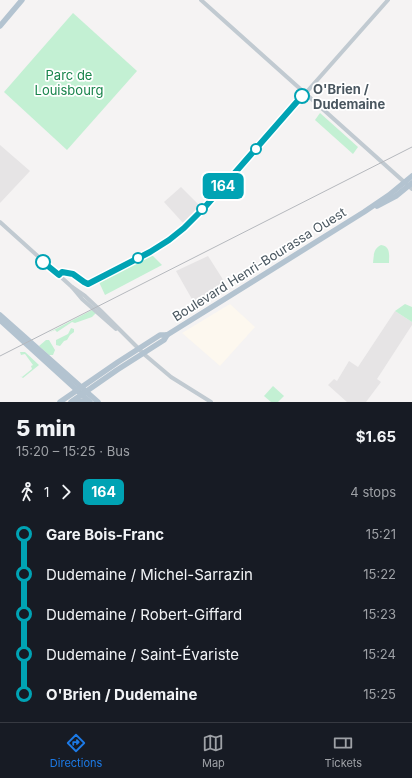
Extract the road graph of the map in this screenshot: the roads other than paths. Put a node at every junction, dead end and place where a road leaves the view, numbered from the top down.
1 (22, 0) edge
2 (201, 0) edge
3 (388, 0) edge
4 (0, 26) edge
5 (305, 94) junction
6 (412, 176) edge
7 (409, 185) edge
8 (0, 222) edge
9 (59, 275) junction
10 (0, 315) edge
11 (0, 320) edge
12 (29, 344) junction
13 (141, 351) junction
14 (71, 381) junction
15 (94, 382) junction
16 (82, 391) junction
17 (69, 396) junction
18 (94, 401) edge
19 (60, 402) edge
20 (72, 402) edge
21 (87, 402) edge
22 (211, 402) edge

1 - 4 main road
2 - 5 street
3 - 5 street
5 - 7 street
5 - 9 street
6 - 7 main road, Boulevard Henri-Bourassa Ouest
7 - 13 main road, Boulevard Henri-Bourassa Ouest
8 - 9 street
9 - 13 street
10 - 12 main road
11 - 12 main road
12 - 14 main road
13 - 15 main road, Boulevard Henri-Bourassa Ouest
13 - 22 street
14 - 15 main road
14 - 16 main road
14 - 17 main road
15 - 16 main road, Boulevard Henri-Bourassa Ouest
15 - 18 main road
16 - 17 main road, Boulevard Henri-Bourassa Ouest
16 - 18 main road
16 - 20 main road, Boulevard Henri-Bourassa Ouest
17 - 19 main road, Boulevard Henri-Bourassa Ouest
20 - 21 main road

